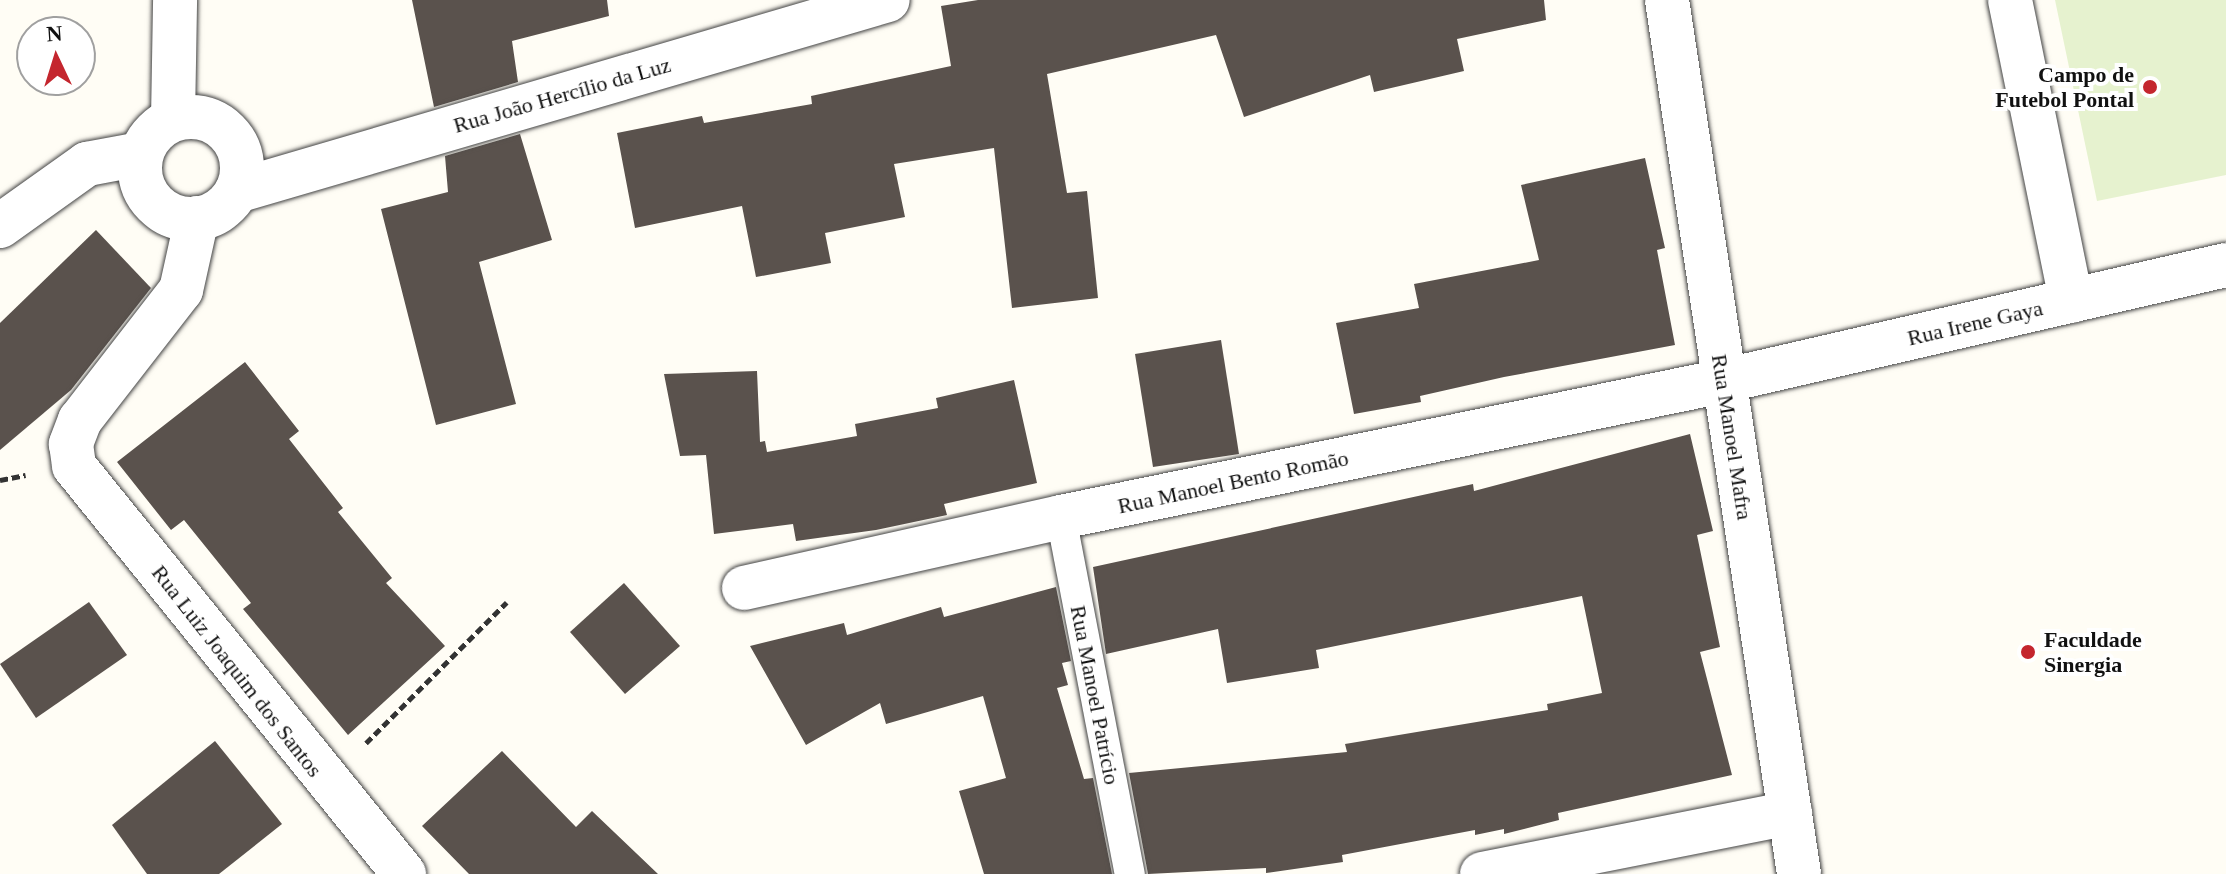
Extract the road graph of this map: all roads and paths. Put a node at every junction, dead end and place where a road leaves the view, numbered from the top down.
1 (175, 0) edge
2 (888, 0) edge
3 (1667, 0) edge
4 (2010, 0) edge
5 (173, 119) junction
6 (141, 154) junction
7 (237, 191) junction
8 (197, 218) junction
9 (0, 226) edge
10 (2226, 265) edge
11 (2071, 301) junction
12 (1723, 381) junction
13 (1061, 517) junction
14 (744, 588) dead end
15 (507, 602) dead end
16 (325, 783) junction
17 (1790, 813) junction
18 (404, 874) edge
19 (1130, 874) edge
20 (1482, 874) edge
21 (1799, 874) edge

1 - 5 street
2 - 7 street, Rua João Hercílio da Luz
3 - 12 street, Rua Manoel Mafra
4 - 11 street
5 - 6 street
5 - 7 street
6 - 8 street
6 - 9 street
7 - 8 street
8 - 16 street, Rua Luiz Joaquim dos Santos
10 - 11 street, Rua Irene Gaya
11 - 12 street, Rua Irene Gaya
12 - 13 street, Rua Manoel Bento Romão
12 - 17 street, Rua Manoel Mafra
13 - 14 street, Rua Manoel Bento Romão
13 - 19 lane, Rua Manoel Patrício
15 - 16 path
16 - 18 street, Rua Luiz Joaquim dos Santos
17 - 20 street
17 - 21 street, Rua Manoel Mafra

